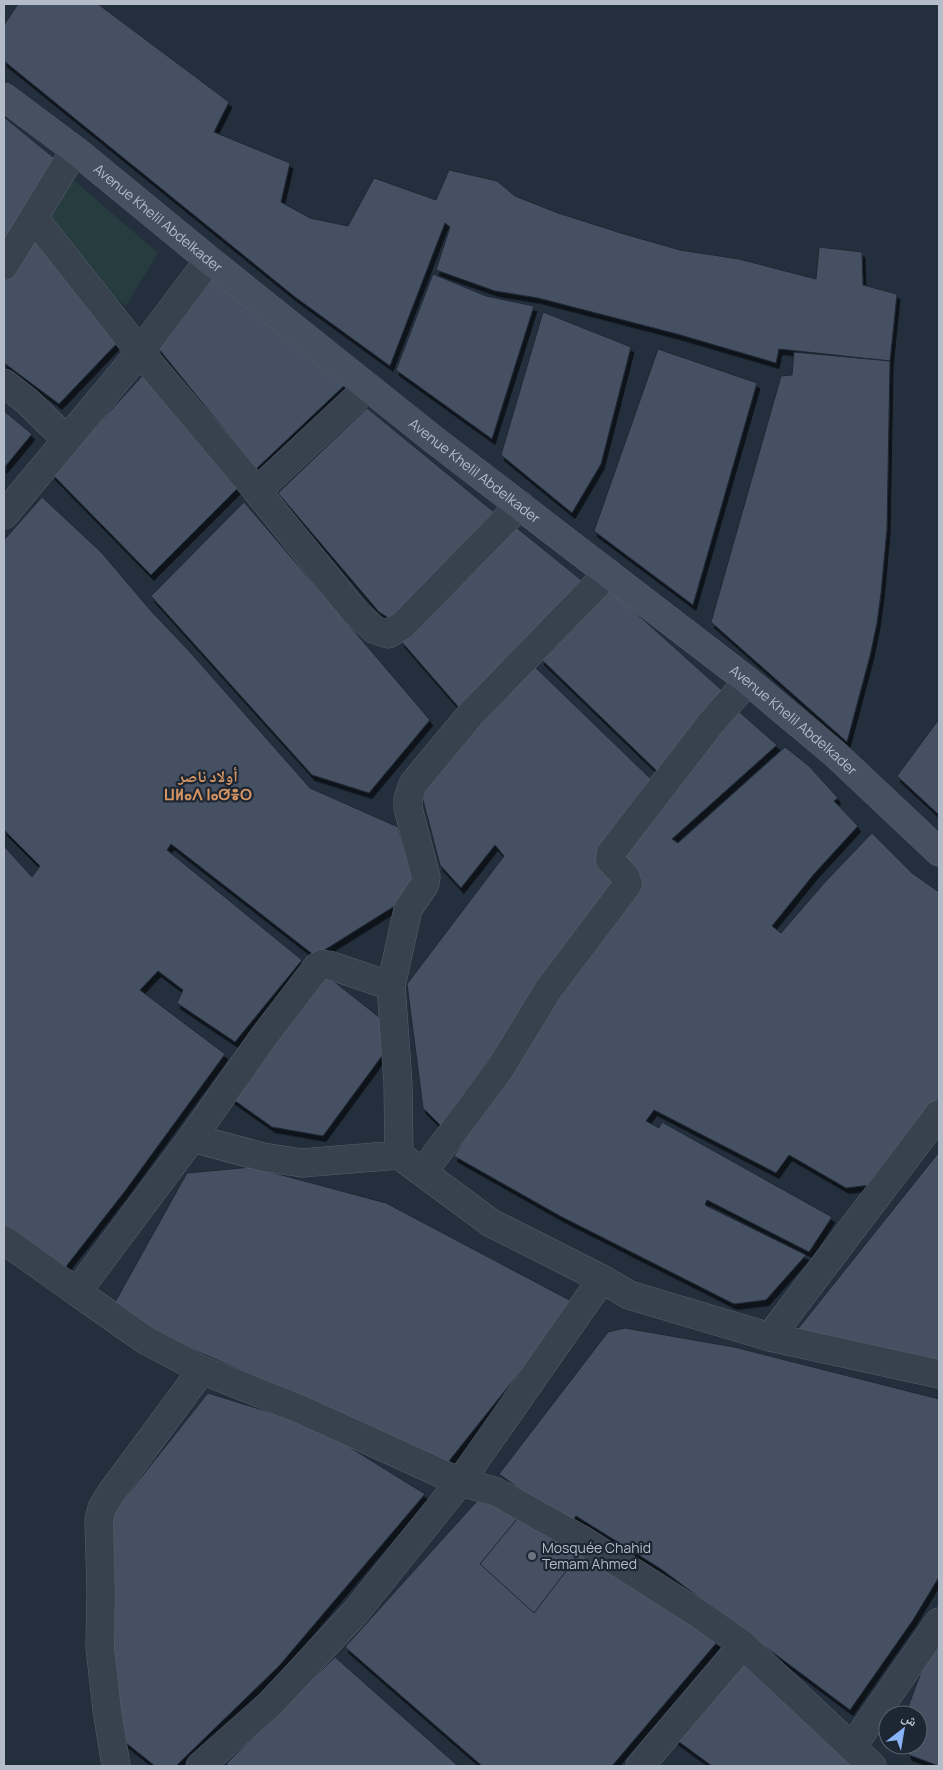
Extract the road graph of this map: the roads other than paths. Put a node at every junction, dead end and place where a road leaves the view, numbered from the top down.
1 (4, 97) edge
2 (75, 150) junction
3 (34, 218) junction
4 (209, 260) junction
5 (4, 266) edge
6 (140, 352) junction
7 (4, 383) edge
8 (368, 387) junction
9 (66, 439) junction
10 (257, 491) junction
11 (520, 505) junction
12 (4, 515) edge
13 (608, 573) junction
14 (748, 681) junction
15 (939, 852) edge
16 (390, 986) junction
17 (939, 1114) edge
18 (192, 1138) junction
19 (399, 1155) junction
20 (423, 1172) junction
21 (7, 1249) edge
22 (602, 1279) junction
23 (77, 1292) junction
24 (770, 1337) junction
25 (202, 1370) junction
26 (939, 1374) edge
27 (460, 1482) junction
28 (939, 1622) edge
29 (743, 1645) junction
30 (852, 1747) junction
31 (116, 1766) edge
32 (200, 1766) edge
33 (640, 1766) edge
34 (872, 1766) edge

1 - 2 street, Avenue Khelil Abdelkader
2 - 3 street
2 - 4 street, Avenue Khelil Abdelkader
3 - 5 street
3 - 6 street
4 - 6 street
4 - 8 street, Avenue Khelil Abdelkader
6 - 9 street
6 - 10 street
7 - 9 street
8 - 10 street
8 - 11 street, Avenue Khelil Abdelkader
9 - 12 street
10 - 11 street
11 - 13 street, Avenue Khelil Abdelkader
13 - 14 street, Avenue Khelil Abdelkader
13 - 16 street
14 - 15 street, Avenue Khelil Abdelkader
14 - 20 street
16 - 18 street
16 - 19 street
17 - 24 street
18 - 19 street
18 - 23 street
19 - 20 street
20 - 22 street
21 - 23 street
22 - 24 street
22 - 27 street
23 - 25 street
24 - 26 street
25 - 27 street
25 - 31 street
27 - 29 street
27 - 32 street
28 - 30 street
29 - 30 street
29 - 33 street
30 - 34 street

